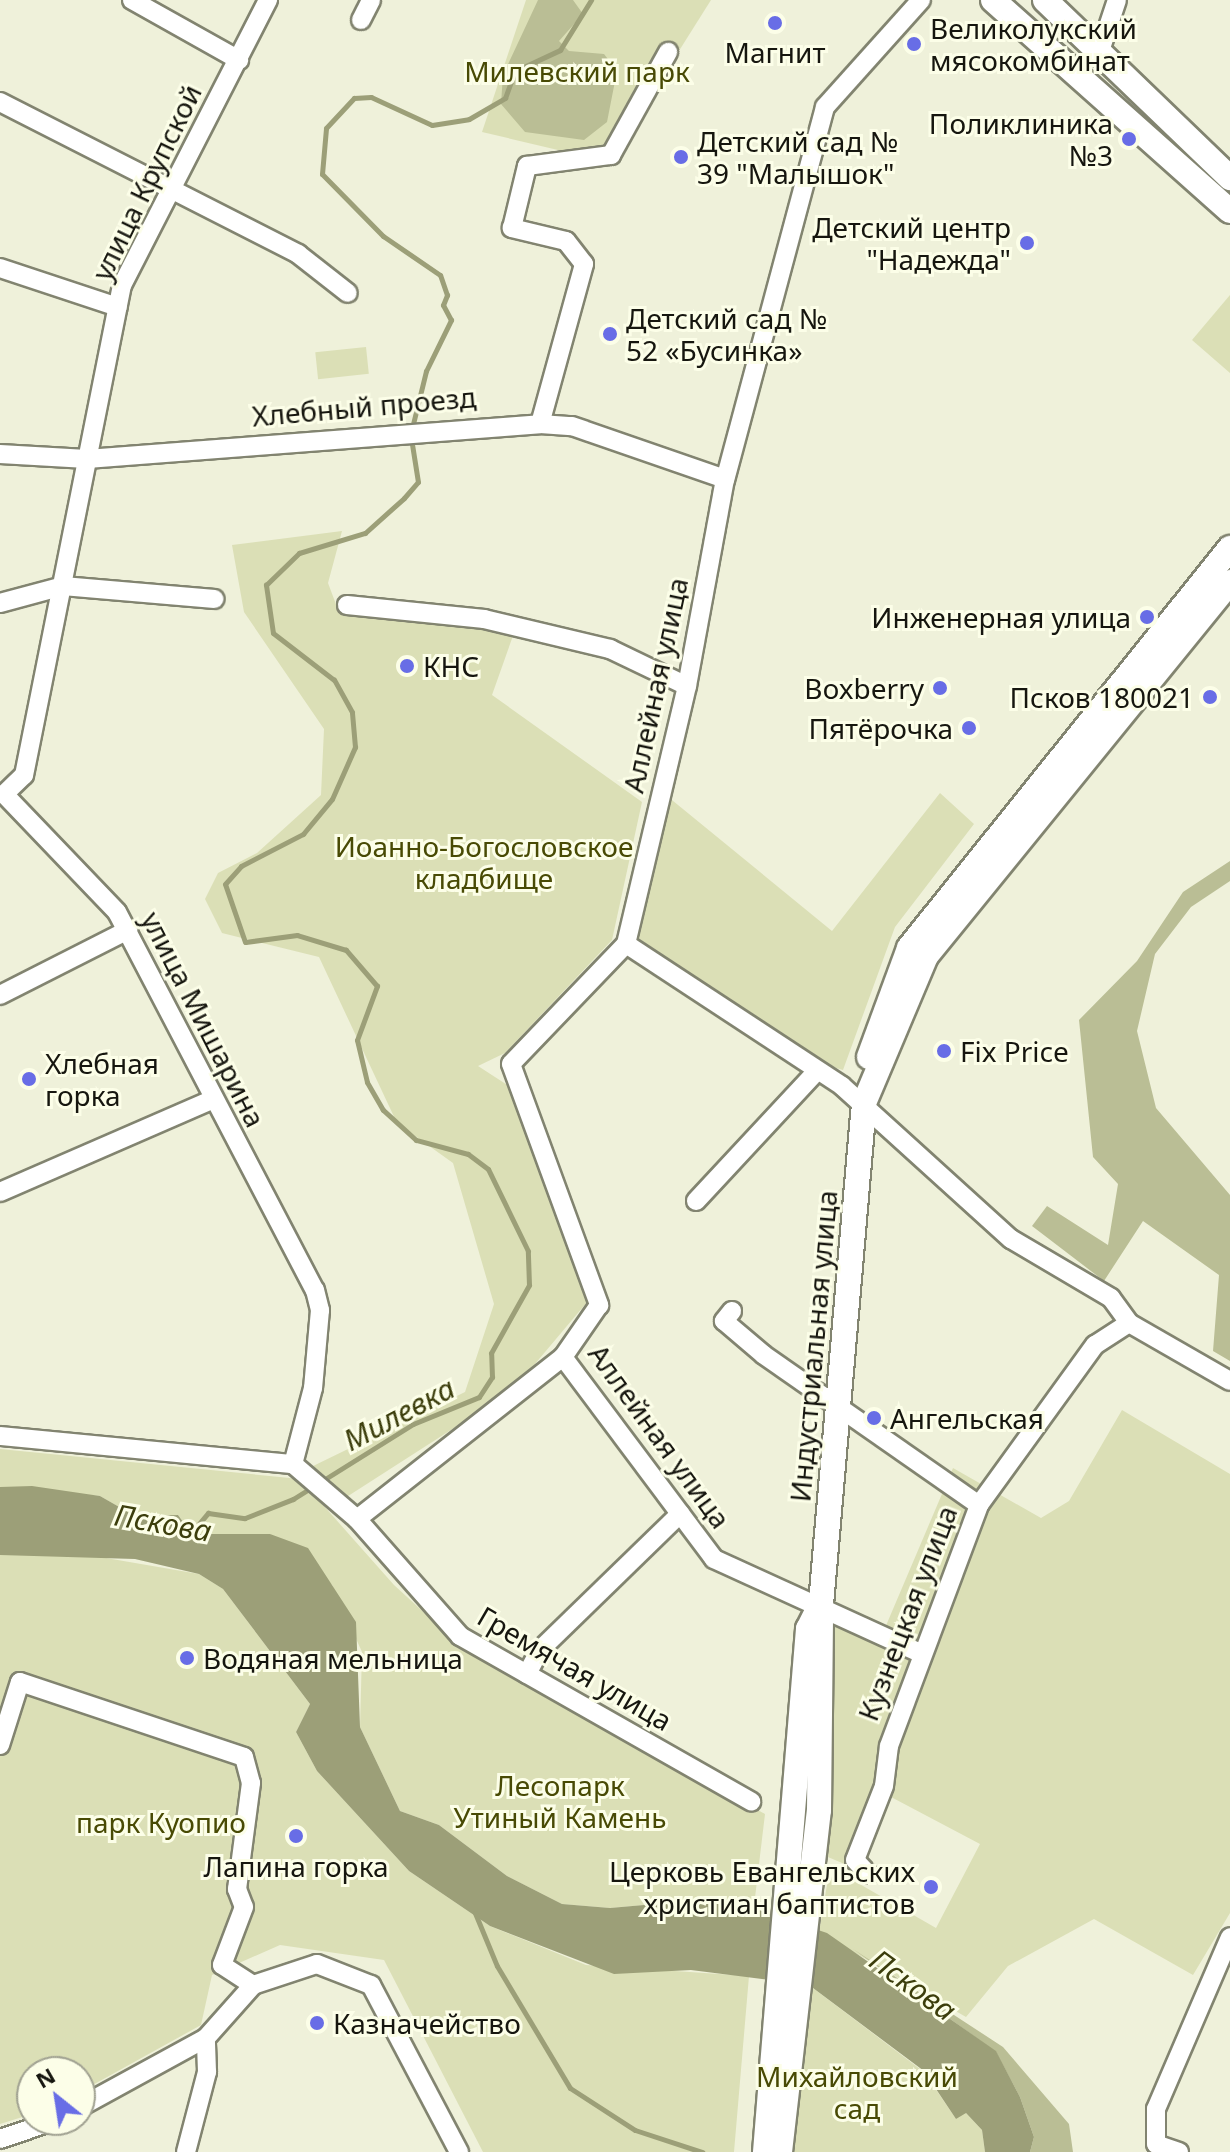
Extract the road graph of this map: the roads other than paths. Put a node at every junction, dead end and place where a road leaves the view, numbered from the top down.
1 (132, 0) edge
2 (268, 0) edge
3 (371, 0) edge
4 (921, 0) edge
5 (993, 0) edge
6 (1045, 0) edge
7 (1117, 0) edge
8 (361, 20) dead end
9 (668, 52) dead end
10 (1098, 57) junction
11 (239, 60) junction
12 (0, 102) edge
13 (1230, 178) edge
14 (171, 186) junction
15 (1230, 211) edge
16 (0, 268) edge
17 (348, 293) dead end
18 (118, 307) junction
19 (540, 424) junction
20 (0, 454) edge
21 (87, 459) junction
22 (725, 479) junction
23 (1230, 548) edge
24 (1230, 582) edge
25 (63, 586) junction
26 (214, 599) dead end
27 (0, 603) edge
28 (347, 605) dead end
29 (687, 686) junction
30 (2, 795) edge
31 (128, 930) junction
32 (626, 944) junction
33 (0, 995) edge
34 (814, 1074) junction
35 (865, 1099) junction
36 (212, 1100) junction
37 (0, 1192) edge
38 (696, 1201) dead end
39 (732, 1311) dead end
40 (1129, 1323) junction
41 (563, 1357) junction
42 (1230, 1381) edge
43 (834, 1409) junction
44 (0, 1436) edge
45 (298, 1468) junction
46 (979, 1505) junction
47 (680, 1514) junction
48 (357, 1519) junction
49 (821, 1604) junction
50 (922, 1654) junction
51 (527, 1674) junction
52 (0, 1745) edge
53 (751, 1801) dead end
54 (868, 1874) dead end
55 (1230, 1937) edge
56 (253, 1985) junction
57 (206, 2038) junction
58 (96, 2098) edge
59 (776, 2111) junction
60 (1164, 2148) edge
61 (186, 2152) edge
62 (459, 2152) edge
63 (765, 2152) edge
64 (780, 2152) edge

1 - 11 street
2 - 11 street, улица Крупской
3 - 8 street
4 - 22 street, Аллейная улица
5 - 15 street
6 - 10 street
7 - 10 street
9 - 19 street
10 - 13 street
11 - 14 street, улица Крупской
12 - 14 street
14 - 17 street
14 - 18 street, улица Крупской
16 - 18 street
18 - 21 street, улица Крупской
19 - 21 street, Хлебный проезд
19 - 22 street, Хлебный проезд
20 - 21 street, Хлебный проезд
21 - 25 street, улица Крупской
22 - 29 street, Аллейная улица
23 - 35 street, Индустриальная улица
24 - 35 street, Индустриальная улица
25 - 26 street
25 - 27 street
25 - 30 street, улица Мишарина
28 - 29 street
29 - 32 street, Аллейная улица
30 - 31 street, улица Мишарина
31 - 33 street
31 - 36 street, улица Мишарина
32 - 34 street
32 - 41 street, Аллейная улица
34 - 35 street
34 - 38 street
35 - 40 street
35 - 43 street, Индустриальная улица
36 - 37 street
36 - 45 street, улица Мишарина
39 - 43 street
40 - 42 street
40 - 46 street, Кузнецкая улица
41 - 47 street, Аллейная улица
41 - 48 street
43 - 46 street
43 - 49 street, Индустриальная улица
44 - 45 street
45 - 48 street, Гремячая улица
46 - 50 street, Кузнецкая улица
47 - 49 street, Аллейная улица
47 - 51 street
48 - 51 street, Гремячая улица
49 - 50 street, Аллейная улица
49 - 59 street, Индустриальная улица
49 - 59 street, Индустриальная улица
50 - 54 street, Кузнецкая улица
51 - 53 street, Гремячая улица
52 - 56 street
55 - 60 street
56 - 57 street
56 - 62 street
57 - 58 street
57 - 61 street
59 - 63 street
59 - 64 street

